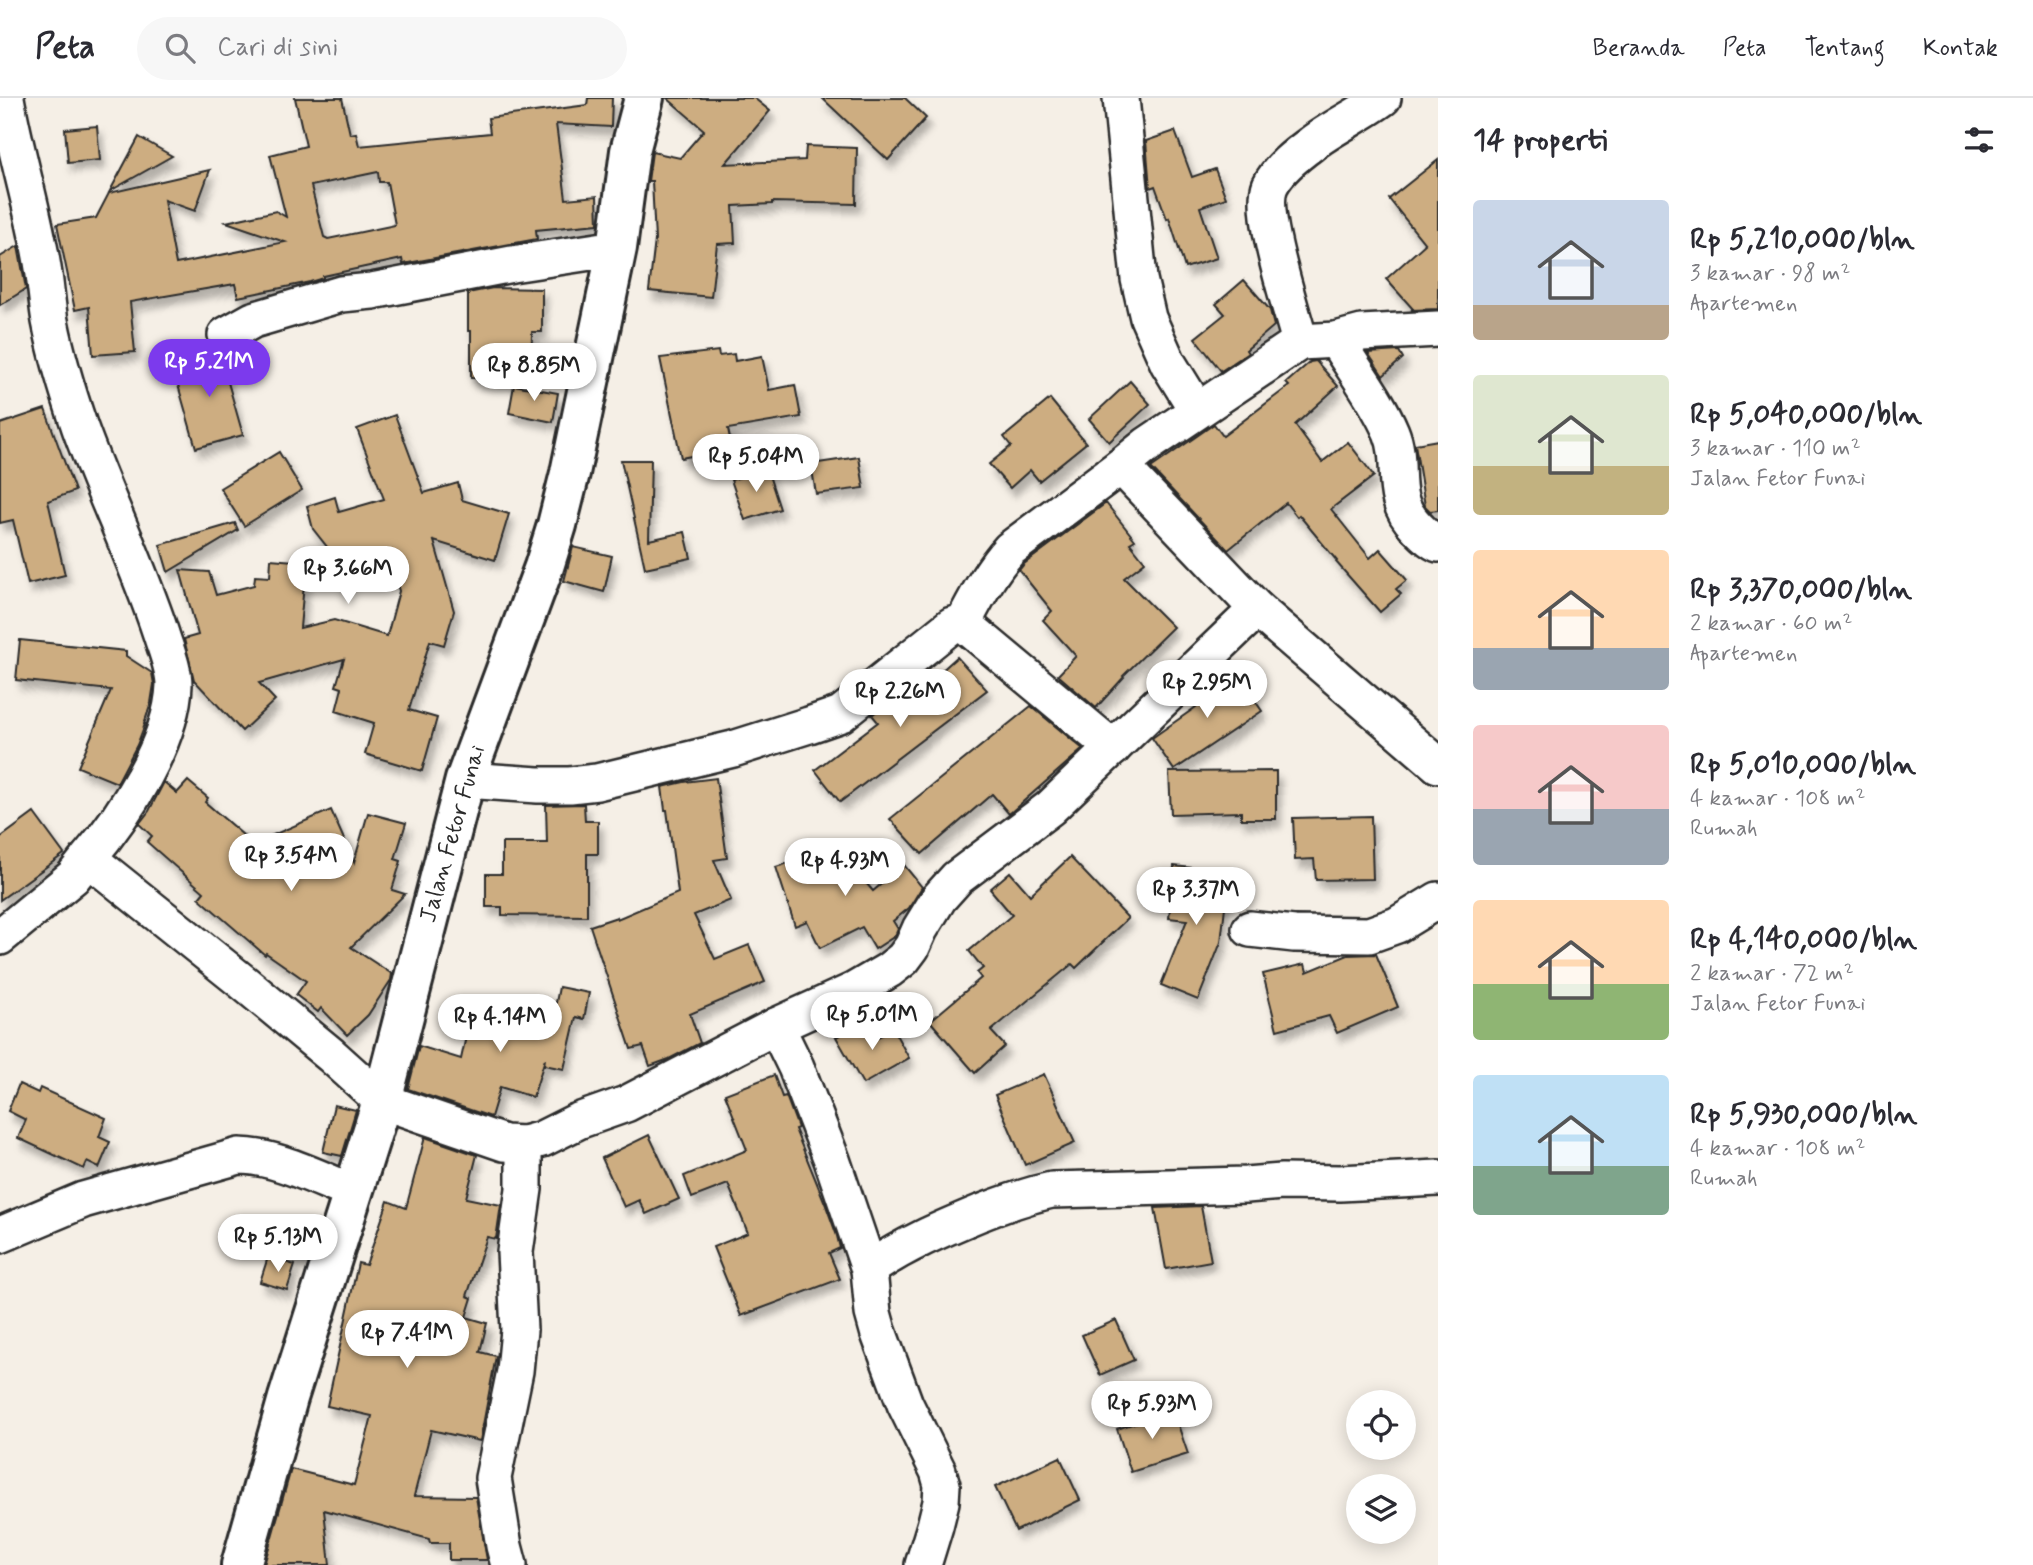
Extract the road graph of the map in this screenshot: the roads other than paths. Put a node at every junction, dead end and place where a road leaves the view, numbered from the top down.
1 (6, 98) edge
2 (644, 98) edge
3 (1121, 98) edge
4 (1383, 98) edge
5 (617, 247) junction
6 (1438, 329) edge
7 (226, 335) dead end
8 (1336, 340) junction
9 (1300, 342) junction
10 (1197, 410) junction
11 (1121, 466) junction
12 (1438, 544) edge
13 (1257, 609) junction
14 (963, 623) junction
15 (1113, 748) junction
16 (1438, 765) edge
17 (465, 780) junction
18 (88, 858) junction
19 (1438, 900) edge
20 (1250, 929) dead end
21 (0, 937) edge
22 (776, 1026) junction
23 (382, 1101) junction
24 (524, 1144) junction
25 (1438, 1178) edge
26 (353, 1192) junction
27 (0, 1235) edge
28 (869, 1269) junction
29 (241, 1565) edge
30 (509, 1565) edge
31 (923, 1565) edge

1 - 18 street
2 - 5 street, Jalan Fetor Funai
3 - 10 street
4 - 9 street
5 - 7 street
5 - 17 street, Jalan Fetor Funai
6 - 8 street
8 - 9 street
8 - 12 street
9 - 10 street
10 - 11 street
11 - 13 street
11 - 14 street
13 - 15 street
13 - 16 street
14 - 15 street
14 - 17 street
15 - 22 street
17 - 23 street, Jalan Fetor Funai
18 - 21 street
18 - 23 street
19 - 20 street
22 - 24 street
22 - 28 street
23 - 24 street
23 - 26 street, Jalan Fetor Funai
24 - 30 street
25 - 28 street
26 - 27 street
26 - 29 street, Jalan Fetor Funai
28 - 31 street

